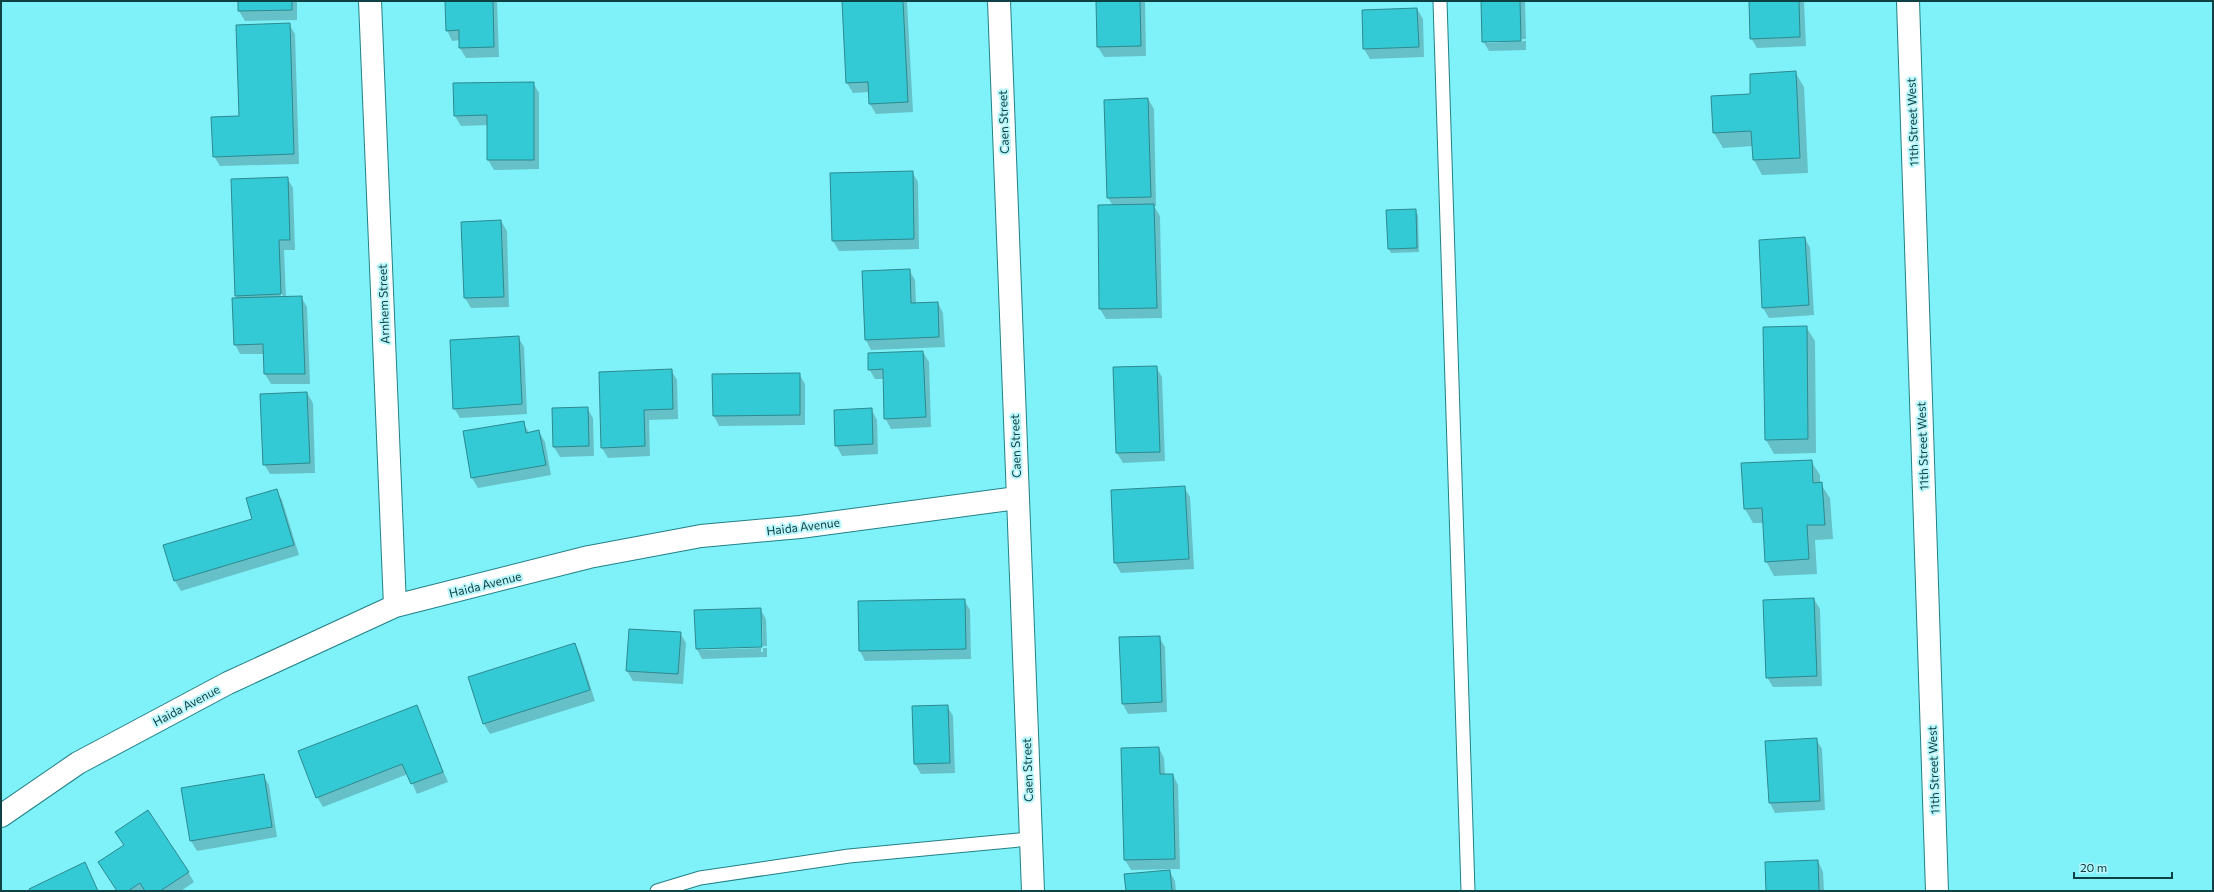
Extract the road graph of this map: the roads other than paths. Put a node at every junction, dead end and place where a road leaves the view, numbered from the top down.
1 (370, 1) edge
2 (999, 1) edge
3 (1440, 1) edge
4 (1908, 1) edge
5 (1017, 498) junction
6 (395, 606) junction
7 (1, 816) edge
8 (1030, 838) junction
9 (657, 891) edge
10 (1033, 891) edge
11 (1468, 891) edge
12 (1937, 891) edge

1 - 6 street, Arnhem Street
2 - 5 street, Caen Street
3 - 11 lane
4 - 12 street, 11th Street West
5 - 6 street, Haida Avenue
5 - 8 street, Caen Street
6 - 7 street, Haida Avenue
8 - 9 lane
8 - 10 street, Caen Street

